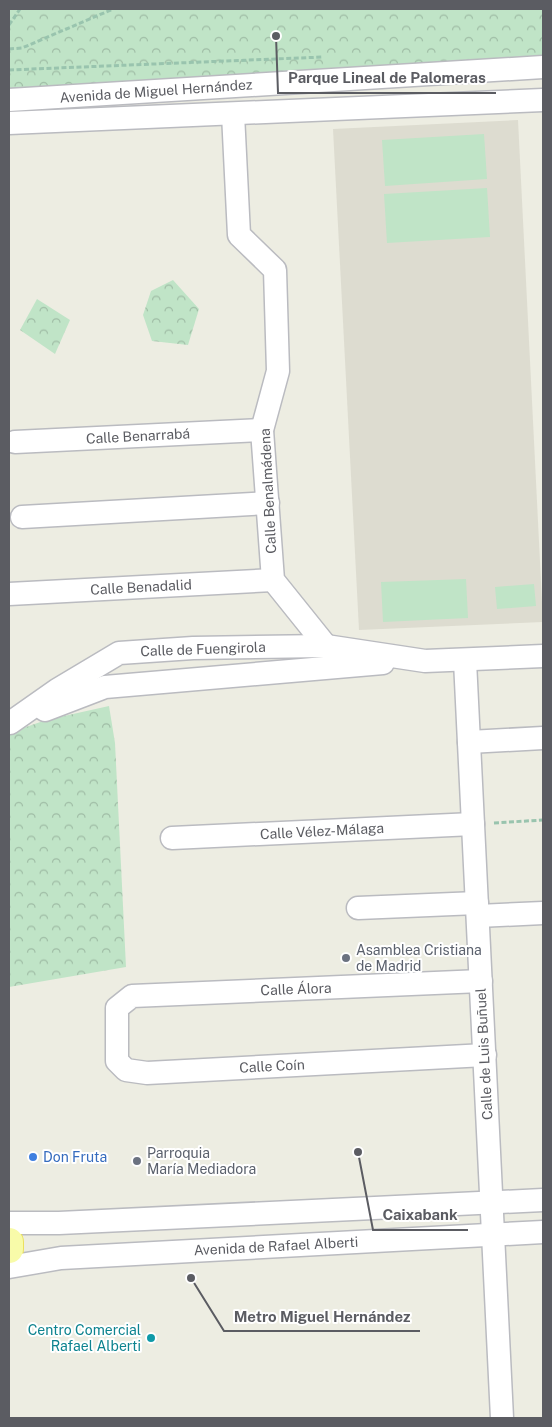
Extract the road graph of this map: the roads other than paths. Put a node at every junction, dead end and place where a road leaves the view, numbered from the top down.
1 (543, 67) edge
2 (9, 100) edge
3 (543, 100) edge
4 (233, 114) junction
5 (9, 122) edge
6 (262, 430) junction
7 (14, 442) dead end
8 (268, 503) junction
9 (22, 517) dead end
10 (273, 580) junction
11 (9, 594) edge
12 (326, 646) junction
13 (543, 656) edge
14 (416, 660) junction
15 (465, 660) junction
16 (9, 723) edge
17 (543, 738) edge
18 (469, 742) junction
19 (473, 824) junction
20 (172, 838) dead end
21 (358, 908) dead end
22 (477, 909) junction
23 (543, 913) edge
24 (481, 981) junction
25 (117, 1008) joint
26 (484, 1054) junction
27 (543, 1200) edge
28 (492, 1203) junction
29 (9, 1223) edge
30 (543, 1232) edge
31 (492, 1236) junction
32 (9, 1242) edge
33 (9, 1249) edge
34 (9, 1268) edge
35 (502, 1418) edge

1 - 2 street, Avenida de Miguel Hernández
3 - 4 street, Avenida de Miguel Hernández
4 - 5 street, Avenida de Miguel Hernández
4 - 6 street, Calle Benalmádena
6 - 7 street, Calle Benarrabá
6 - 8 street, Calle Benalmádena
8 - 9 street
8 - 10 street, Calle Benalmádena
10 - 11 street, Calle Benadalid
10 - 12 street
12 - 14 street, Calle de Fuengirola
12 - 16 street, Calle de Fuengirola
13 - 15 street, Calle de Fuengirola
14 - 15 street, Calle de Fuengirola
14 - 16 street, Calle de Fuengirola
15 - 18 street, Calle de Luis Buñuel
17 - 18 street
18 - 19 street, Calle de Luis Buñuel
19 - 20 street, Calle Vélez-Málaga
19 - 22 street, Calle de Luis Buñuel
21 - 22 street
22 - 23 street
22 - 24 street, Calle de Luis Buñuel
24 - 25 street, Calle Álora
24 - 26 street, Calle de Luis Buñuel
25 - 26 street, Calle Coín
26 - 28 street, Calle de Luis Buñuel
27 - 28 street
28 - 29 street
28 - 31 street, Calle de Luis Buñuel
30 - 31 street, Avenida de Rafael Alberti
31 - 34 street, Avenida de Rafael Alberti
31 - 35 street, Calle de Luis Buñuel
32 - 33 main road

